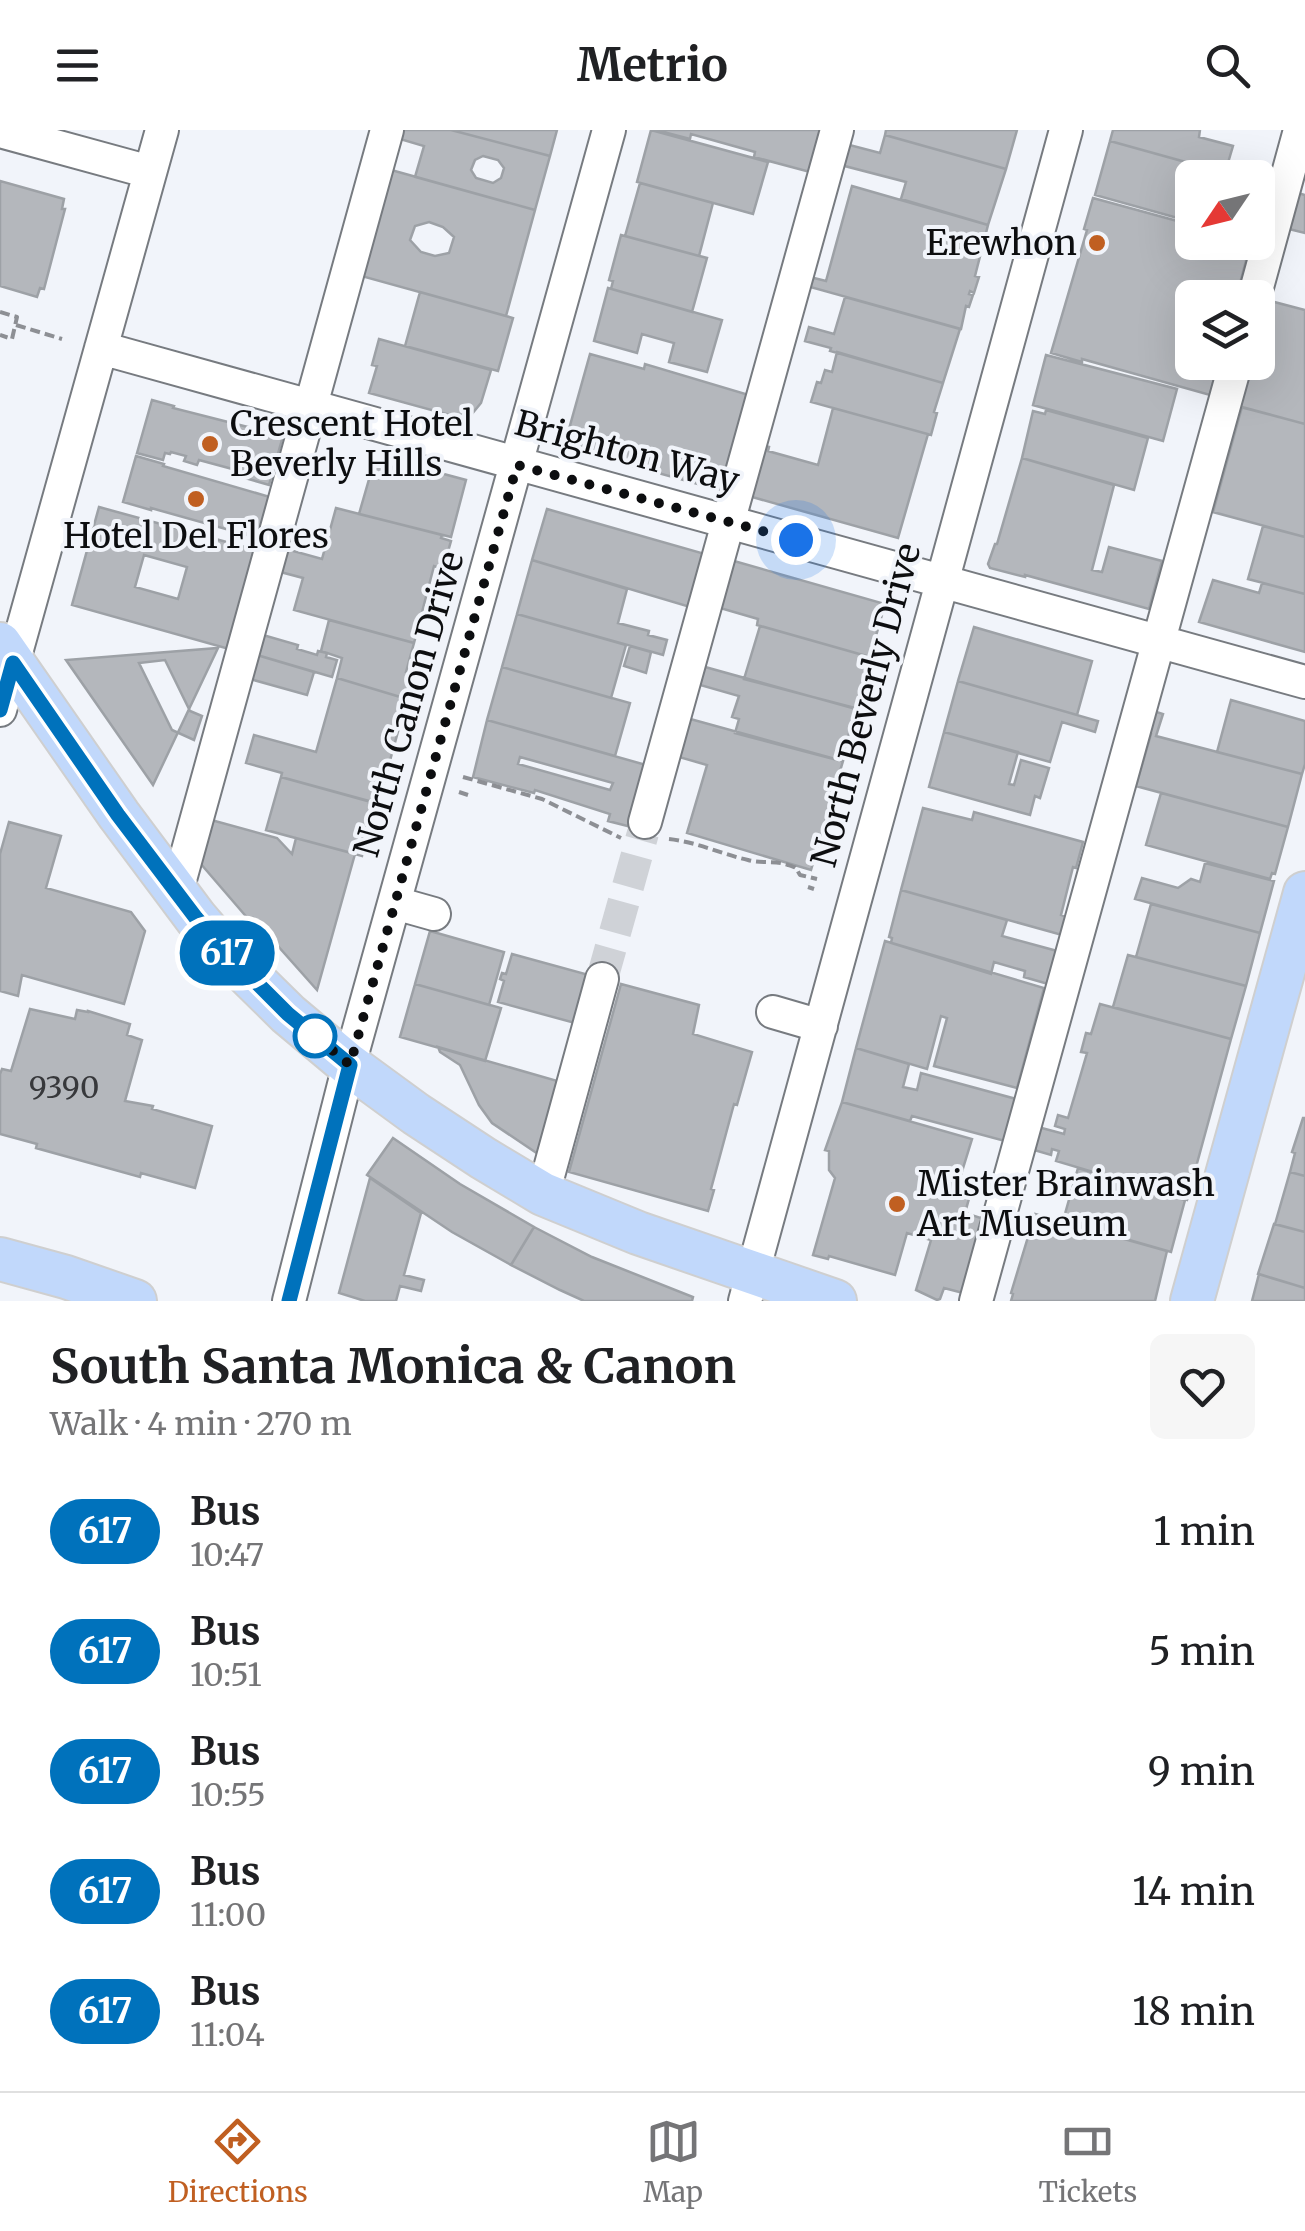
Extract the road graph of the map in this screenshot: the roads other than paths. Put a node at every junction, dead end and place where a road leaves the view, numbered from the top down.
1 (162, 130) edge
2 (386, 130) edge
3 (609, 130) edge
4 (837, 130) edge
5 (1066, 130) edge
6 (1300, 130) edge
7 (0, 131) edge
8 (150, 172) junction
9 (1275, 192) edge
10 (101, 348) junction
11 (1231, 380) edge
12 (311, 406) junction
13 (517, 465) junction
14 (729, 522) junction
15 (942, 581) junction
16 (1160, 640) junction
17 (7, 653) edge
18 (1305, 682) edge
19 (0, 710) edge
20 (644, 832) tunnel mouth
21 (1305, 893) edge
22 (176, 894) junction
23 (394, 903) junction
24 (434, 914) dead end
25 (602, 978) tunnel mouth
26 (1305, 999) edge
27 (773, 1012) dead end
28 (821, 1026) junction
29 (350, 1065) junction
30 (543, 1194) junction
31 (0, 1258) edge
32 (750, 1287) edge
33 (135, 1301) edge
34 (289, 1301) edge
35 (835, 1301) edge
36 (976, 1301) edge
37 (1192, 1301) edge
38 (1219, 1301) edge

1 - 8 street
2 - 12 street
3 - 13 street, North Canon Drive
4 - 14 street
5 - 15 street, North Beverly Drive
6 - 9 street
7 - 8 street
8 - 10 street
10 - 12 street, Brighton Way
10 - 17 street
11 - 16 street
12 - 13 street, Brighton Way
12 - 22 street
13 - 14 street, Brighton Way
13 - 23 street, North Canon Drive
14 - 15 street, Brighton Way
14 - 20 street
15 - 16 street, Brighton Way
15 - 28 street, North Beverly Drive
16 - 18 street, Brighton Way
16 - 36 street
17 - 19 street
17 - 22 main road
21 - 37 main road
22 - 29 main road
23 - 24 street
23 - 29 street, North Canon Drive
25 - 30 street
26 - 38 main road
27 - 28 street
28 - 32 street, North Beverly Drive
29 - 30 main road
29 - 34 street, North Canon Drive
30 - 32 main road
31 - 33 main road
32 - 35 main road

